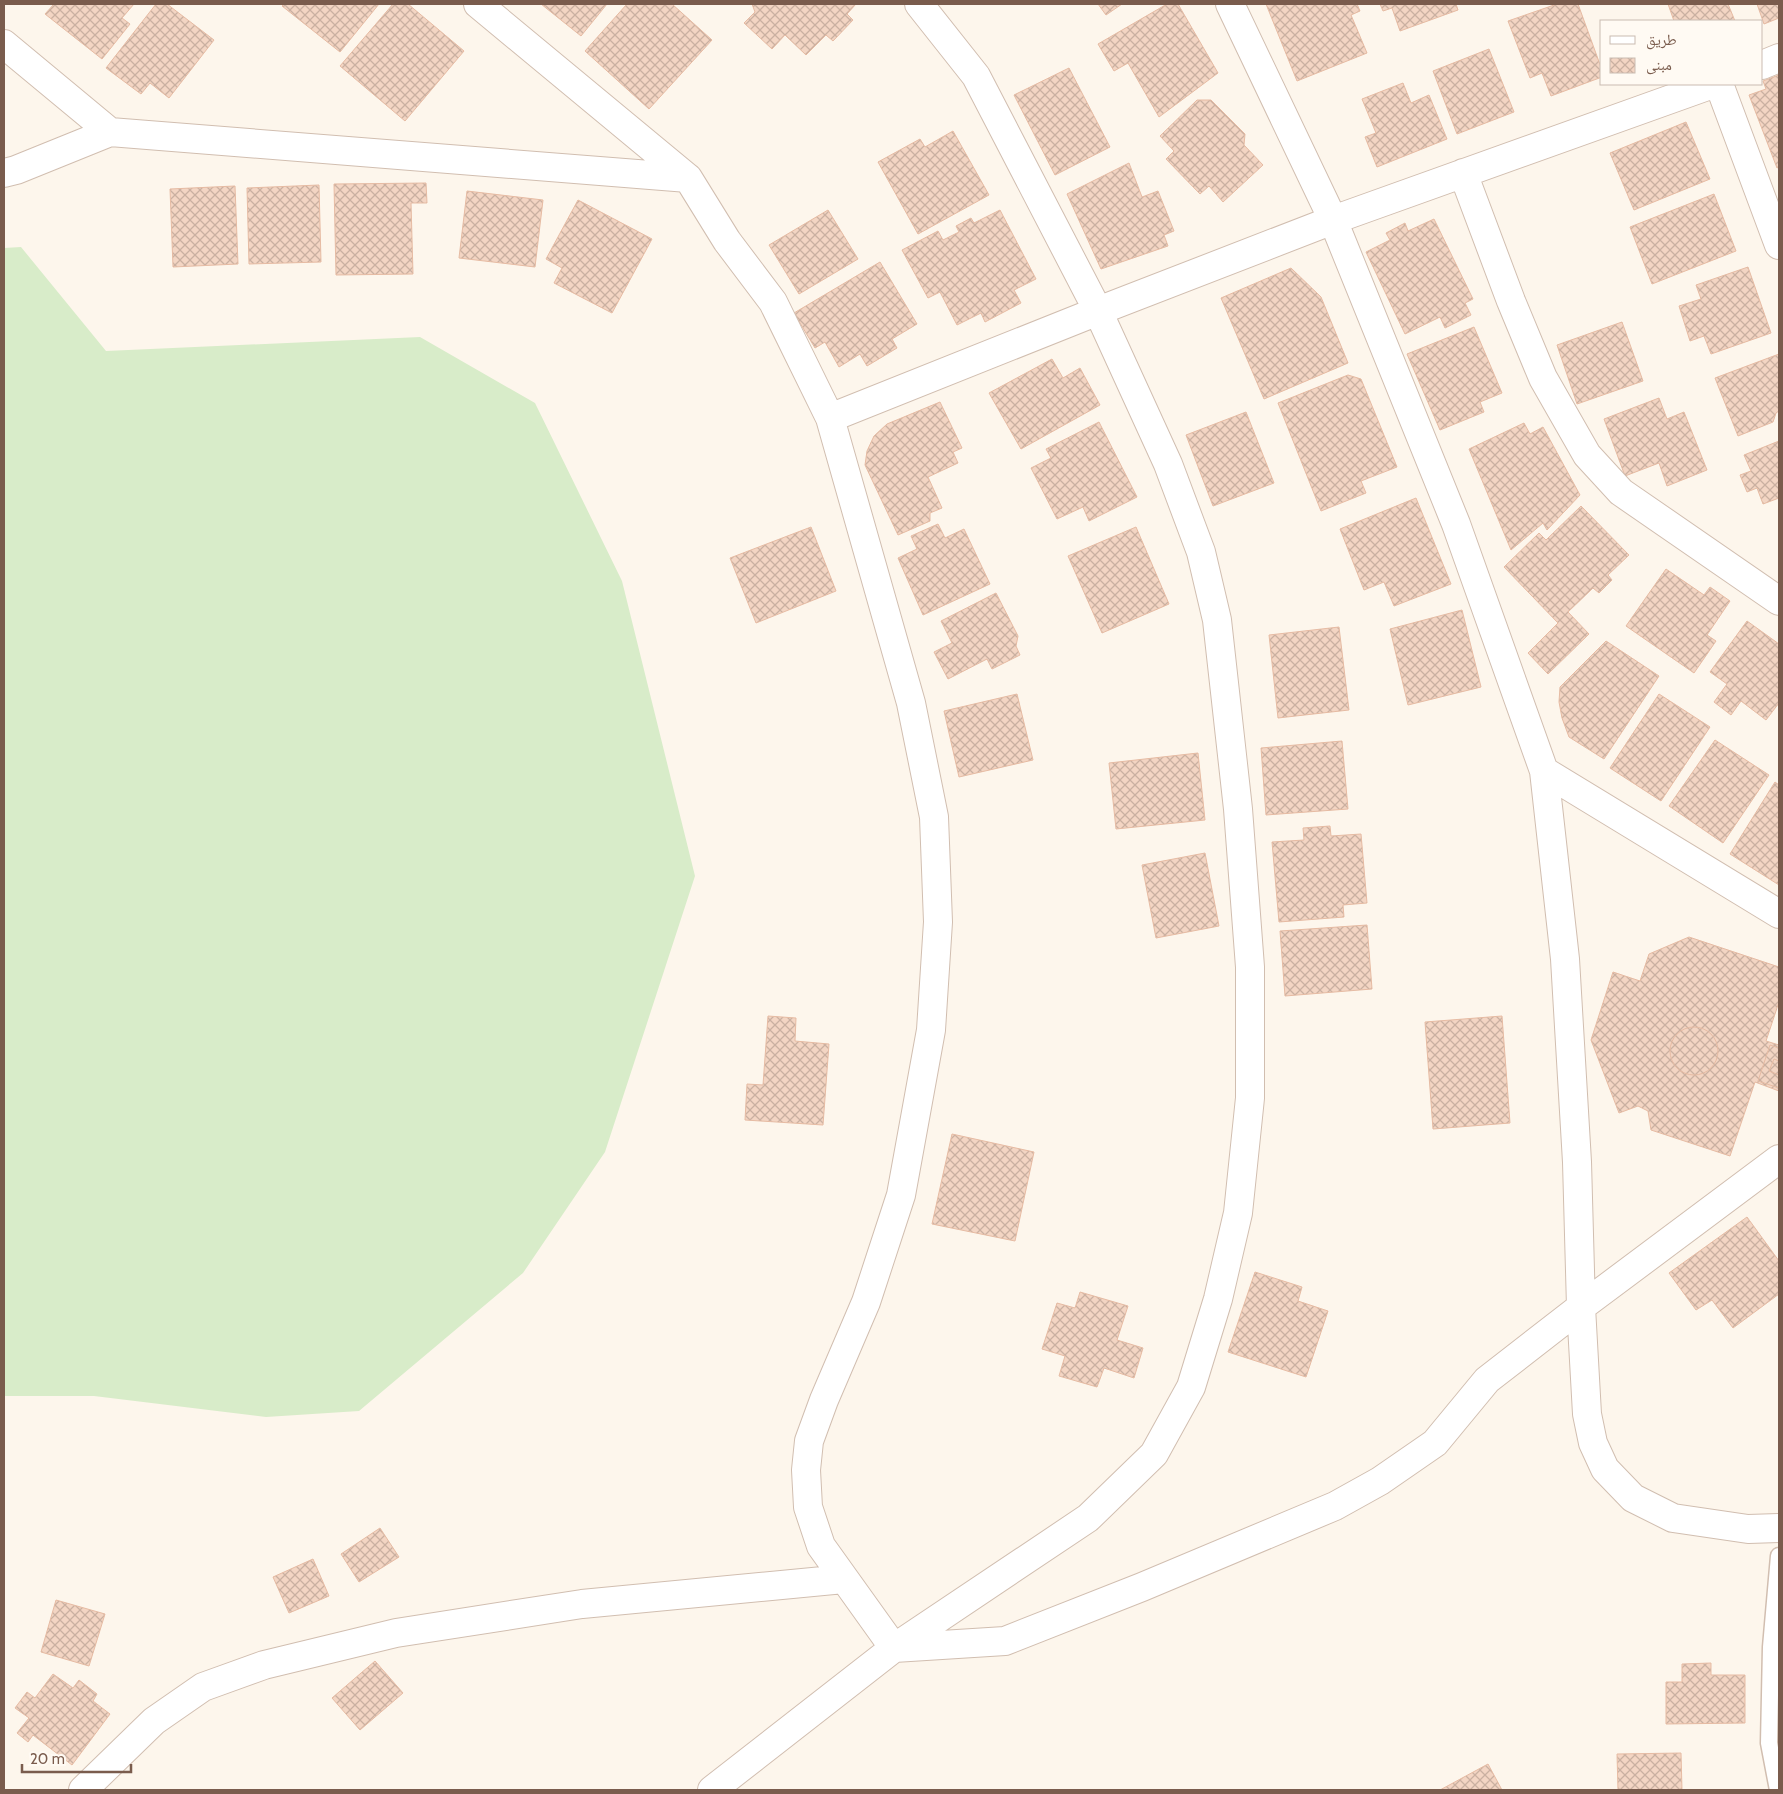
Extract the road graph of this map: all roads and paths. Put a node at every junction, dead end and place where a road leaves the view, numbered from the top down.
1 (478, 4) edge
2 (919, 4) edge
3 (1230, 4) edge
4 (4, 44) edge
5 (1779, 58) edge
6 (1763, 65) edge
7 (1710, 85) edge
8 (1718, 85) edge
9 (110, 132) junction
10 (1463, 172) junction
11 (4, 173) edge
12 (688, 178) junction
13 (1333, 220) junction
14 (1779, 245) edge
15 (1098, 311) junction
16 (830, 418) junction
17 (1779, 601) edge
18 (1544, 771) junction
19 (1779, 914) edge
20 (1779, 1160) edge
21 (1581, 1307) junction
22 (1779, 1528) edge
23 (1779, 1556) edge
24 (844, 1579) junction
25 (894, 1648) junction
26 (1775, 1650) edge
27 (83, 1790) edge
28 (712, 1790) edge
29 (1778, 1790) edge

1 - 12 street
2 - 15 street
3 - 13 street
4 - 9 street
5 - 6 street
7 - 10 street
8 - 14 street
9 - 11 street
9 - 12 street
10 - 13 street
10 - 17 street
12 - 16 street
13 - 15 street
13 - 18 street
15 - 16 street
15 - 25 street
16 - 24 street
18 - 19 street
18 - 21 street
20 - 21 street
21 - 22 street
21 - 25 street
23 - 26 lane
24 - 25 street
24 - 27 street
25 - 28 street
26 - 29 lane

